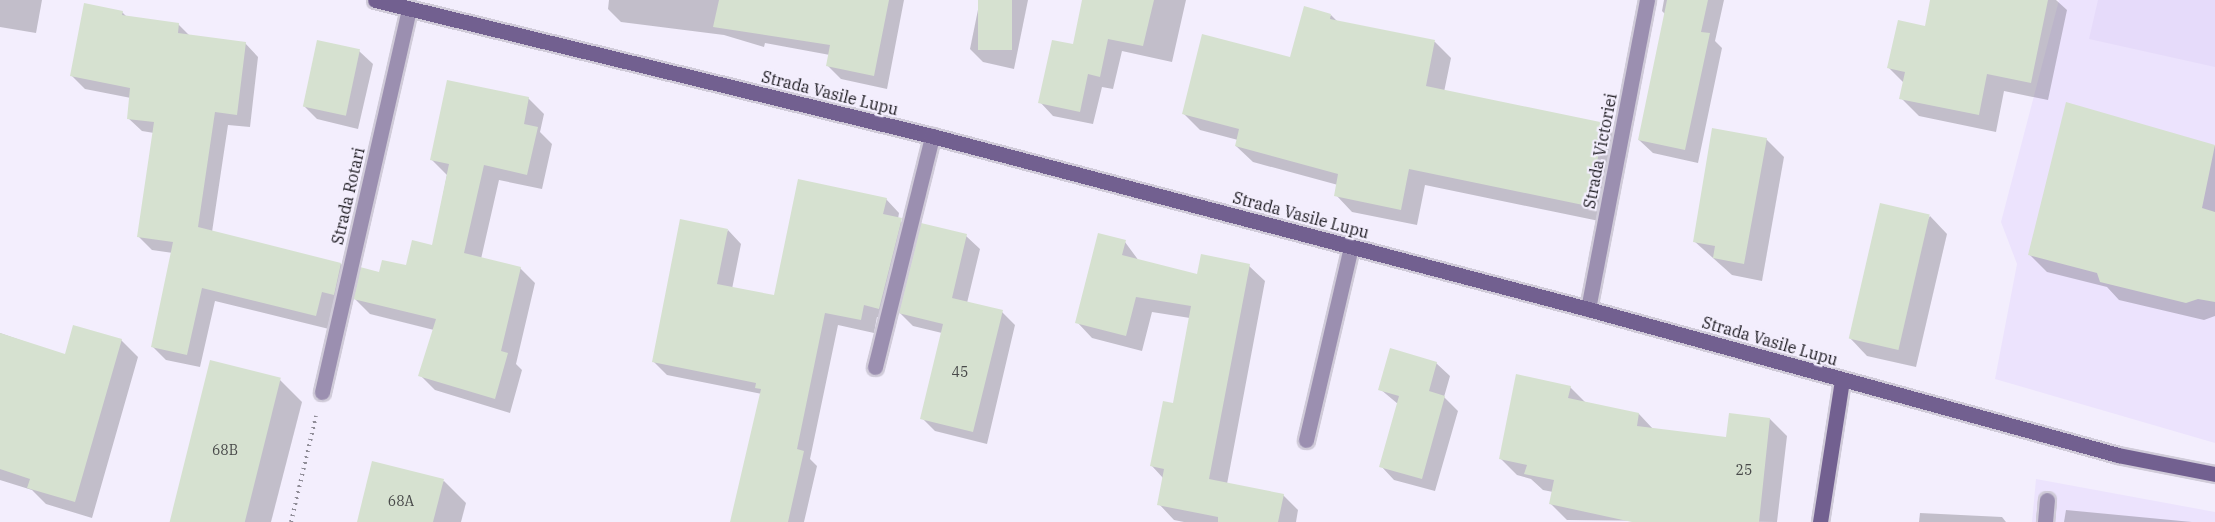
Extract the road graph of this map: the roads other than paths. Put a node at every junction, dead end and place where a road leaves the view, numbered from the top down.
1 (375, 0) edge
2 (1647, 0) edge
3 (409, 9) junction
4 (932, 136) junction
5 (1351, 247) junction
6 (1588, 309) junction
7 (875, 367) dead end
8 (1842, 380) junction
9 (322, 392) road end
10 (1306, 440) dead end
11 (2215, 474) edge
12 (2047, 500) dead end
13 (1820, 522) edge
14 (2045, 522) edge

1 - 3 street, Strada Vasile Lupu
2 - 6 street, Strada Victoriei
3 - 4 street, Strada Vasile Lupu
3 - 9 street, Strada Rotari
4 - 5 street, Strada Vasile Lupu
4 - 7 street
5 - 6 street, Strada Vasile Lupu
5 - 10 street
6 - 8 street, Strada Vasile Lupu
8 - 11 street, Strada Vasile Lupu
8 - 13 street
12 - 14 street

